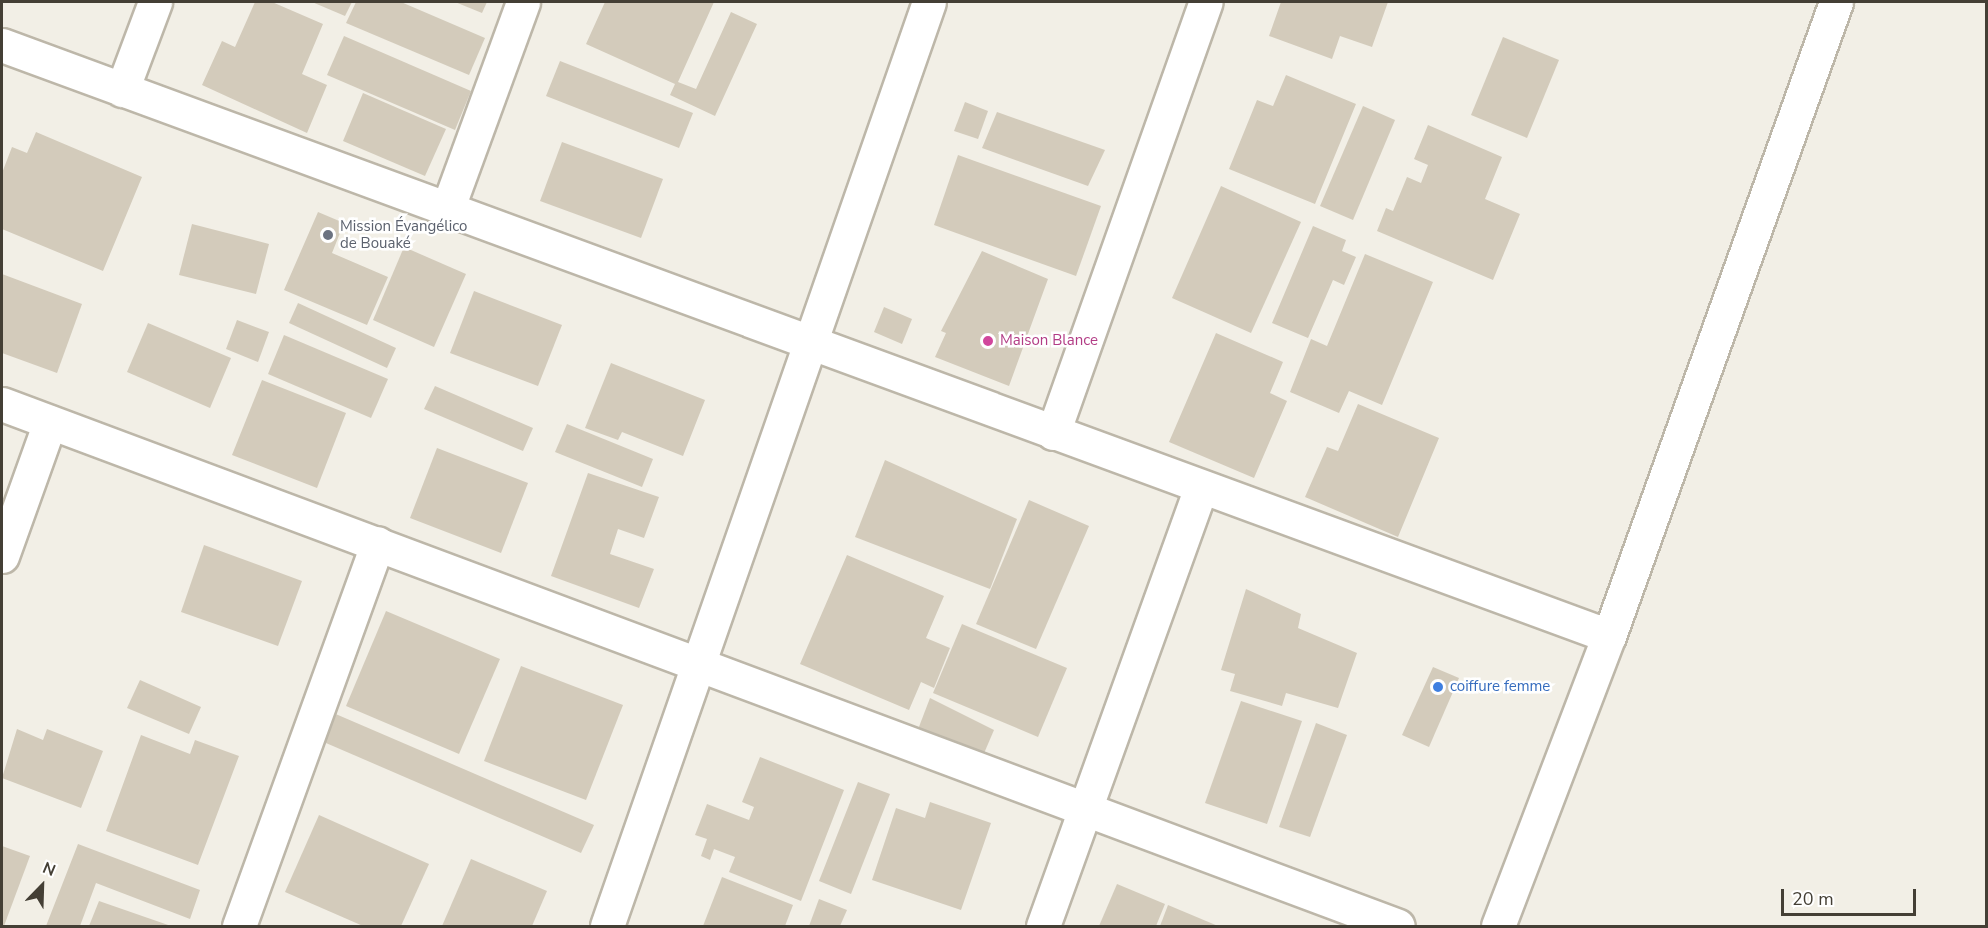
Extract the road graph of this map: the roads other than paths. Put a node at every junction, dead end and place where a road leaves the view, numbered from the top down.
1 (155, 2) edge
2 (523, 2) edge
3 (928, 2) edge
4 (1206, 2) edge
5 (1836, 2) edge
6 (2, 45) edge
7 (122, 90) junction
8 (447, 210) junction
9 (810, 344) junction
10 (2, 404) edge
11 (50, 422) junction
12 (1053, 433) junction
13 (1201, 488) junction
14 (378, 543) junction
15 (2, 556) edge
16 (1609, 636) junction
17 (698, 663) junction
18 (1086, 807) junction
19 (239, 927) edge
20 (607, 927) edge
21 (1043, 927) edge
22 (1398, 927) edge
23 (1498, 927) edge

1 - 7 street
2 - 8 street
3 - 9 street
4 - 12 street
5 - 16 street
6 - 7 street
7 - 8 street
8 - 9 street
9 - 12 street
9 - 17 street
10 - 11 street
11 - 14 street
11 - 15 street
12 - 13 street
13 - 16 street
13 - 18 street
14 - 17 street
14 - 19 street
16 - 23 street
17 - 18 street
17 - 20 street
18 - 21 street
18 - 22 street

